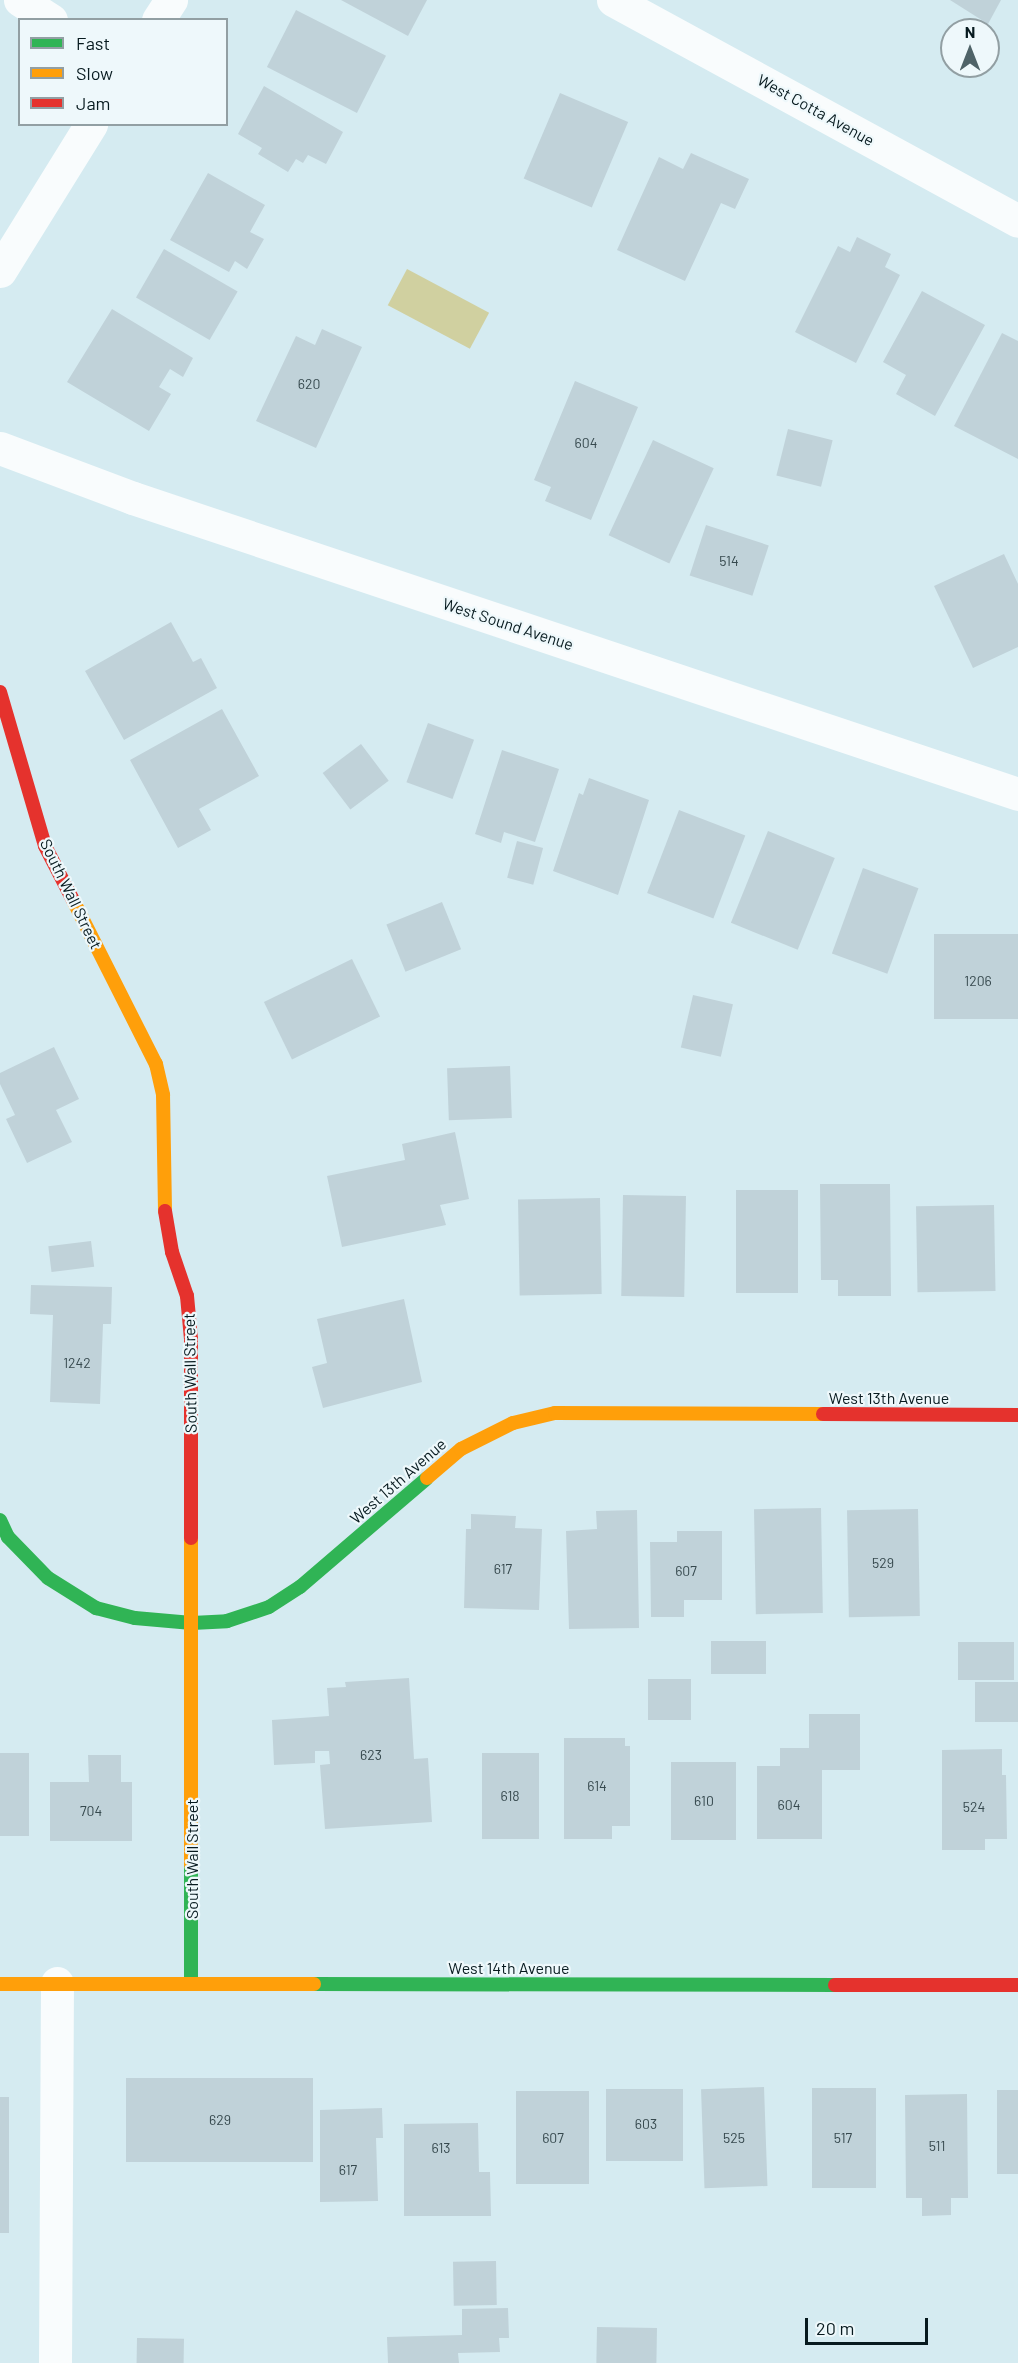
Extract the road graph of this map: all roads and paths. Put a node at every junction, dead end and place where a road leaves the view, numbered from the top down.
1 (20, 0) edge
2 (171, 0) edge
3 (613, 0) edge
4 (48, 18) edge
5 (159, 18) edge
6 (90, 126) edge
7 (1018, 221) edge
8 (0, 271) edge
9 (0, 448) edge
10 (0, 692) edge
11 (1018, 794) edge
12 (1018, 1415) edge
13 (0, 1520) edge
14 (192, 1623) junction
15 (57, 1983) junction
16 (191, 1983) junction
17 (0, 1984) edge
18 (1018, 1985) edge
19 (55, 2363) edge

1 - 4 street
2 - 5 street
3 - 7 street, West Cotta Avenue
6 - 8 street
9 - 11 street, West Sound Avenue
10 - 14 street, South Wall Street
12 - 14 street, West 13th Avenue
13 - 14 street, West 13th Avenue
14 - 16 street, South Wall Street
15 - 16 street, West 14th Avenue
15 - 17 street, West 14th Avenue
15 - 19 street
16 - 18 street, West 14th Avenue

